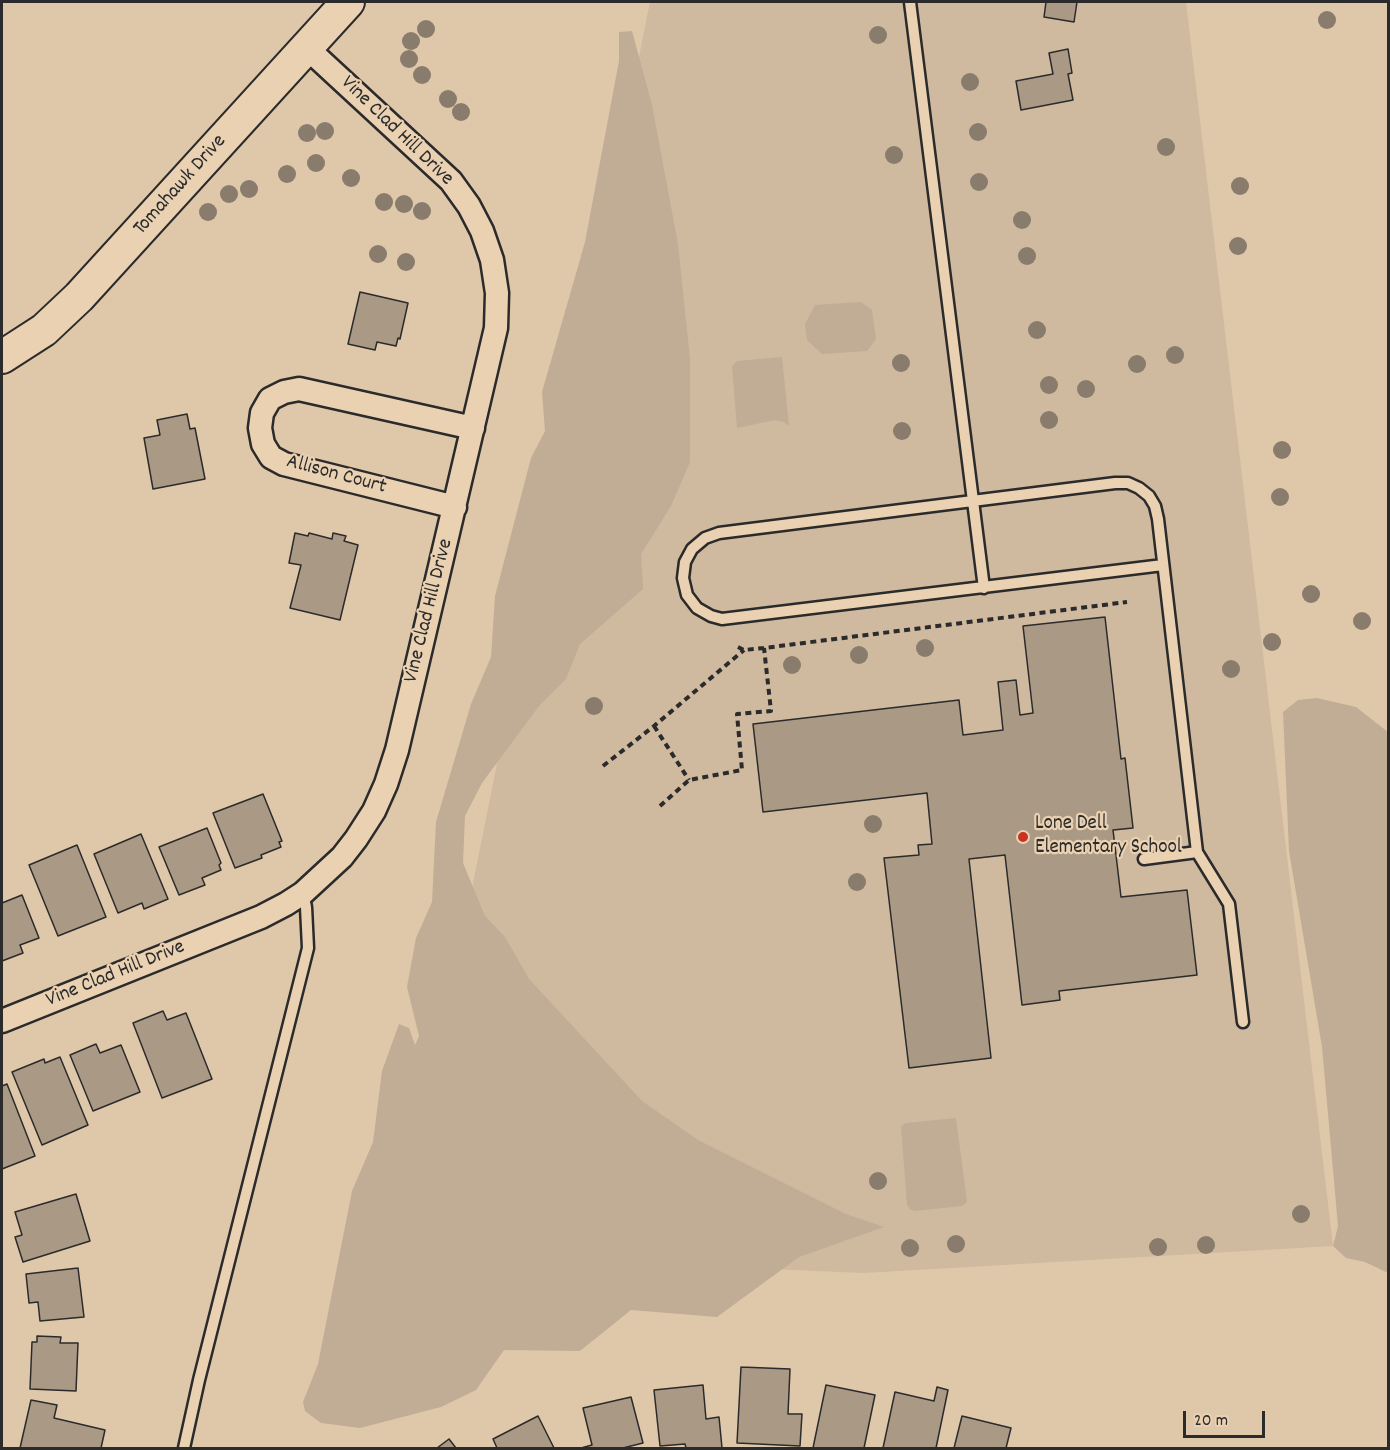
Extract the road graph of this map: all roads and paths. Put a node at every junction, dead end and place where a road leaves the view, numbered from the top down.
1 (348, 2) edge
2 (910, 2) edge
3 (306, 48) junction
4 (2, 357) edge
5 (473, 428) junction
6 (973, 501) junction
7 (455, 507) junction
8 (1162, 565) junction
9 (984, 588) junction
10 (1127, 602) dead end
11 (738, 647) dead end
12 (764, 648) junction
13 (744, 650) junction
14 (654, 726) junction
15 (603, 766) dead end
16 (689, 780) junction
17 (660, 806) dead end
18 (1197, 852) junction
19 (1144, 859) dead end
20 (303, 893) junction
21 (2, 1021) edge
22 (1243, 1022) dead end
23 (184, 1449) edge

1 - 3 street, Tomahawk Drive
2 - 6 lane
3 - 4 street, Tomahawk Drive
3 - 5 street, Vine Clad Hill Drive
5 - 7 street, Vine Clad Hill Drive
5 - 7 street, Allison Court
6 - 8 lane
6 - 9 lane
6 - 9 lane
7 - 20 street, Vine Clad Hill Drive
8 - 9 lane
8 - 18 lane
10 - 12 path
11 - 13 path
12 - 13 path
12 - 16 path
13 - 14 path
14 - 15 path
14 - 16 path
16 - 17 path
18 - 19 lane
18 - 22 lane
20 - 21 street, Vine Clad Hill Drive
20 - 23 lane

